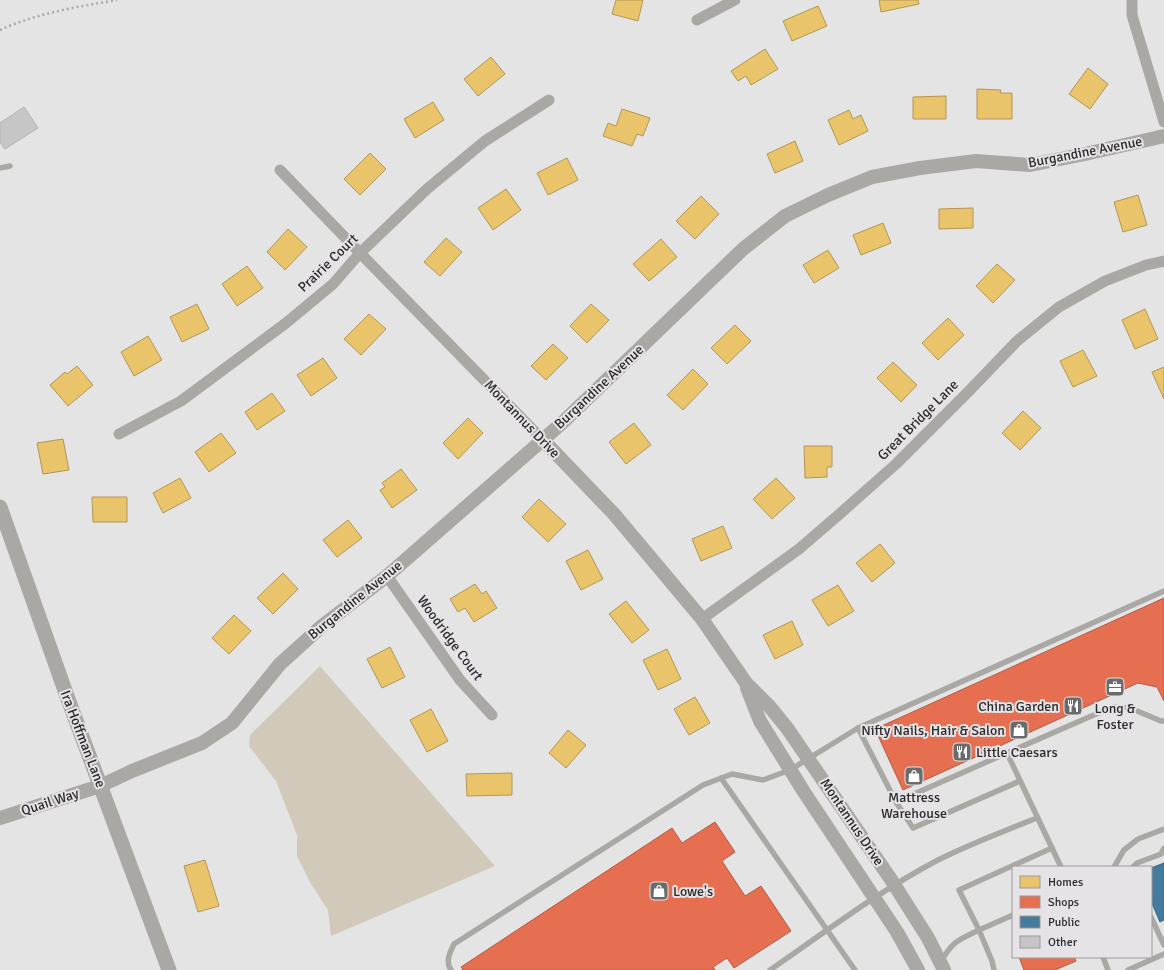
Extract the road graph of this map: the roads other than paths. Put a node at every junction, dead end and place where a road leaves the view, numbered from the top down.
1 (735, 0) edge
2 (1132, 0) edge
3 (697, 20) dead end
4 (549, 100) dead end
5 (1164, 122) edge
6 (1164, 136) edge
7 (10, 166) dead end
8 (0, 168) edge
9 (280, 170) dead end
10 (360, 253) junction
11 (1164, 261) edge
12 (119, 434) dead end
13 (542, 439) junction
14 (0, 506) edge
15 (387, 576) junction
16 (1164, 591) edge
17 (702, 619) junction
18 (746, 683) junction
19 (492, 715) dead end
20 (1164, 721) edge
21 (858, 728) junction
22 (1006, 753) junction
23 (809, 759) junction
24 (790, 770) junction
25 (721, 778) junction
26 (1020, 780) junction
27 (100, 786) junction
28 (896, 802) junction
29 (0, 818) edge
30 (1037, 818) junction
31 (1164, 829) edge
32 (1052, 848) junction
33 (1164, 848) edge
34 (1012, 866) edge
35 (1013, 866) edge
36 (1061, 866) edge
37 (1115, 866) edge
38 (1134, 866) edge
39 (894, 885) junction
40 (874, 898) junction
41 (1012, 915) edge
42 (1152, 919) edge
43 (979, 930) junction
44 (828, 931) junction
45 (1164, 945) edge
46 (1164, 954) edge
47 (1152, 956) edge
48 (1102, 958) edge
49 (1149, 958) edge
50 (942, 966) edge
51 (168, 970) edge
52 (451, 970) edge
53 (770, 970) edge
54 (855, 970) edge
55 (918, 970) edge
56 (994, 970) edge
57 (1108, 970) edge
58 (1128, 970) edge

1 - 3 street
2 - 5 street
4 - 10 street, Prairie Court
6 - 13 street, Burgandine Avenue
7 - 8 lane
9 - 10 street, Montannus Drive
10 - 12 street, Prairie Court
10 - 13 street, Montannus Drive
11 - 17 street, Great Bridge Lane
13 - 15 street, Burgandine Avenue
13 - 17 street, Montannus Drive
14 - 27 main road, Ira Hoffman Lane
15 - 19 street, Woodridge Court
15 - 27 street, Burgandine Avenue
16 - 21 lane
17 - 18 street, Montannus Drive
18 - 23 street, Montannus Drive
18 - 24 street, Montannus Drive
20 - 22 lane
21 - 23 lane
21 - 28 lane
22 - 26 lane
22 - 28 lane
23 - 24 lane
23 - 39 street, Montannus Drive
24 - 25 lane
24 - 40 street, Montannus Drive
25 - 44 lane
25 - 52 lane
26 - 28 lane
26 - 30 lane
27 - 29 street, Quail Way
27 - 51 main road, Ira Hoffman Lane
30 - 32 lane
30 - 39 lane
31 - 37 lane
32 - 35 lane
32 - 36 lane
33 - 38 lane
34 - 43 lane
39 - 40 lane
39 - 50 street, Montannus Drive
40 - 44 lane
40 - 55 street, Montannus Drive
41 - 43 lane
42 - 45 lane
43 - 50 lane
43 - 56 lane
44 - 53 lane
44 - 54 lane
46 - 47 lane
48 - 57 lane
49 - 58 lane

